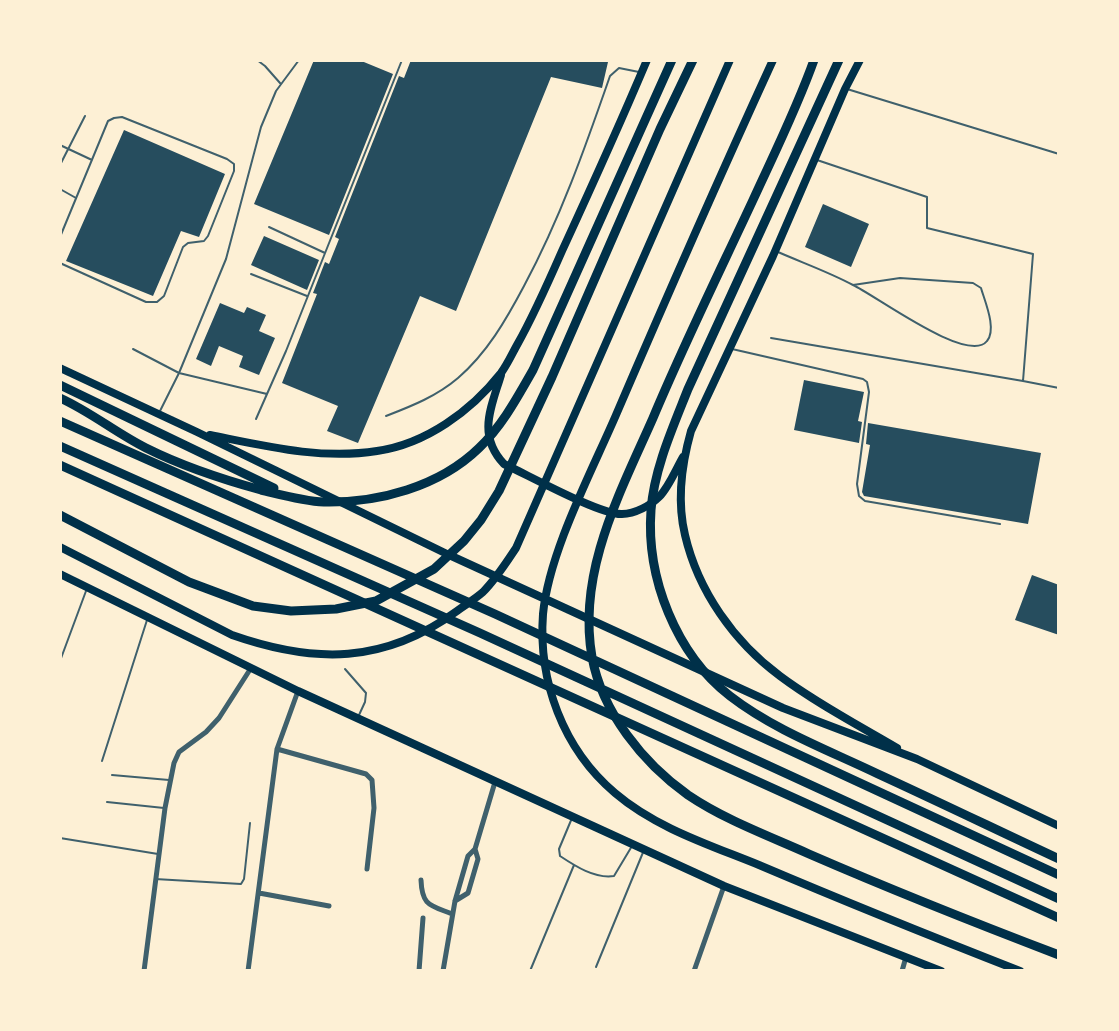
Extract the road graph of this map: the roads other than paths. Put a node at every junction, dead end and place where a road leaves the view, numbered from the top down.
1 (257, 60) edge
2 (299, 60) edge
3 (402, 60) edge
4 (647, 60) edge
5 (672, 60) edge
6 (693, 60) edge
7 (730, 60) edge
8 (773, 60) edge
9 (814, 60) edge
10 (839, 60) edge
11 (860, 60) edge
12 (642, 72) junction
13 (281, 84) junction
14 (844, 89) junction
15 (85, 116) dead end
16 (60, 145) edge
17 (68, 148) junction
18 (1059, 154) edge
19 (814, 159) junction
20 (92, 160) junction
21 (60, 165) edge
22 (60, 189) edge
23 (76, 198) junction
24 (268, 227) dead end
25 (60, 237) edge
26 (775, 251) junction
27 (325, 253) junction
28 (60, 263) edge
29 (251, 274) dead end
30 (853, 285) junction
31 (308, 297) junction
32 (771, 338) dead end
33 (729, 348) junction
34 (133, 349) dead end
35 (60, 368) edge
36 (502, 372) junction
37 (179, 373) junction
38 (1023, 381) junction
39 (60, 385) edge
40 (1059, 388) edge
41 (267, 394) junction
42 (60, 398) edge
43 (159, 414) junction
44 (386, 416) dead end
45 (60, 419) edge
46 (256, 419) dead end
47 (197, 432) junction
48 (60, 446) edge
49 (685, 453) junction
50 (60, 465) edge
51 (301, 500) junction
52 (60, 515) edge
53 (1000, 524) dead end
54 (61, 547) edge
55 (60, 574) edge
56 (87, 588) junction
57 (148, 617) junction
58 (60, 662) edge
59 (250, 668) junction
60 (345, 669) dead end
61 (298, 691) junction
62 (358, 718) junction
63 (277, 748) junction
64 (916, 759) junction
65 (102, 761) dead end
66 (112, 775) dead end
67 (170, 780) junction
68 (495, 782) junction
69 (107, 802) dead end
70 (165, 808) junction
71 (572, 818) junction
72 (250, 823) dead end
73 (1059, 826) edge
74 (60, 838) edge
75 (633, 845) junction
76 (475, 849) junction
77 (644, 850) junction
78 (159, 854) junction
79 (1059, 859) edge
80 (574, 865) junction
81 (368, 869) dead end
82 (1059, 874) edge
83 (156, 879) junction
84 (421, 880) dead end
85 (724, 886) junction
86 (259, 893) junction
87 (1059, 899) edge
88 (455, 901) junction
89 (329, 906) dead end
90 (452, 914) junction
91 (423, 918) dead end
92 (1059, 918) edge
93 (1059, 955) edge
94 (906, 957) junction
95 (596, 967) dead end
96 (144, 971) edge
97 (248, 971) edge
98 (419, 971) edge
99 (443, 971) edge
100 (530, 971) edge
101 (694, 971) edge
102 (902, 971) edge
103 (941, 971) edge
104 (1020, 971) edge

1 - 13 lane
2 - 13 lane
3 - 27 lane
4 - 12 main road
5 - 51 highway
6 - 52 highway
7 - 54 main road
8 - 104 main road
9 - 93 highway
10 - 79 highway
11 - 14 main road
12 - 36 main road
12 - 44 lane
13 - 37 lane
14 - 18 lane
14 - 19 main road
15 - 17 lane
16 - 17 lane
17 - 20 lane
17 - 21 lane
19 - 26 main road
19 - 38 lane
20 - 23 lane
20 - 28 lane
22 - 23 lane
23 - 25 lane
24 - 27 lane
26 - 30 lane
26 - 33 main road
27 - 31 lane
29 - 31 lane
30 - 30 lane
31 - 41 lane
32 - 38 lane
33 - 49 main road
33 - 53 lane
34 - 37 lane
35 - 43 main road
36 - 47 main road
36 - 49 main road
37 - 41 lane
37 - 43 lane
38 - 40 lane
39 - 51 highway
41 - 46 lane
42 - 51 highway
43 - 47 main road
45 - 82 highway
47 - 64 main road
48 - 87 highway
49 - 64 main road
50 - 92 highway
55 - 56 main road
56 - 57 main road
56 - 58 lane
57 - 59 main road
57 - 65 lane
59 - 61 main road
59 - 67 street
60 - 62 lane
61 - 62 main road
61 - 63 street
62 - 68 main road
63 - 81 street
63 - 86 street
64 - 73 main road
66 - 67 lane
67 - 70 street
68 - 71 main road
68 - 76 street
69 - 70 lane
70 - 78 street
71 - 75 main road
71 - 80 lane
72 - 83 lane
74 - 78 lane
75 - 77 main road
75 - 80 lane
76 - 88 street
76 - 88 street
77 - 85 main road
77 - 95 lane
78 - 83 street
80 - 100 lane
83 - 96 street
84 - 90 street
85 - 94 main road
85 - 101 street
86 - 89 street
86 - 97 street
88 - 90 street
90 - 99 street
91 - 98 street
94 - 102 street
94 - 103 main road

